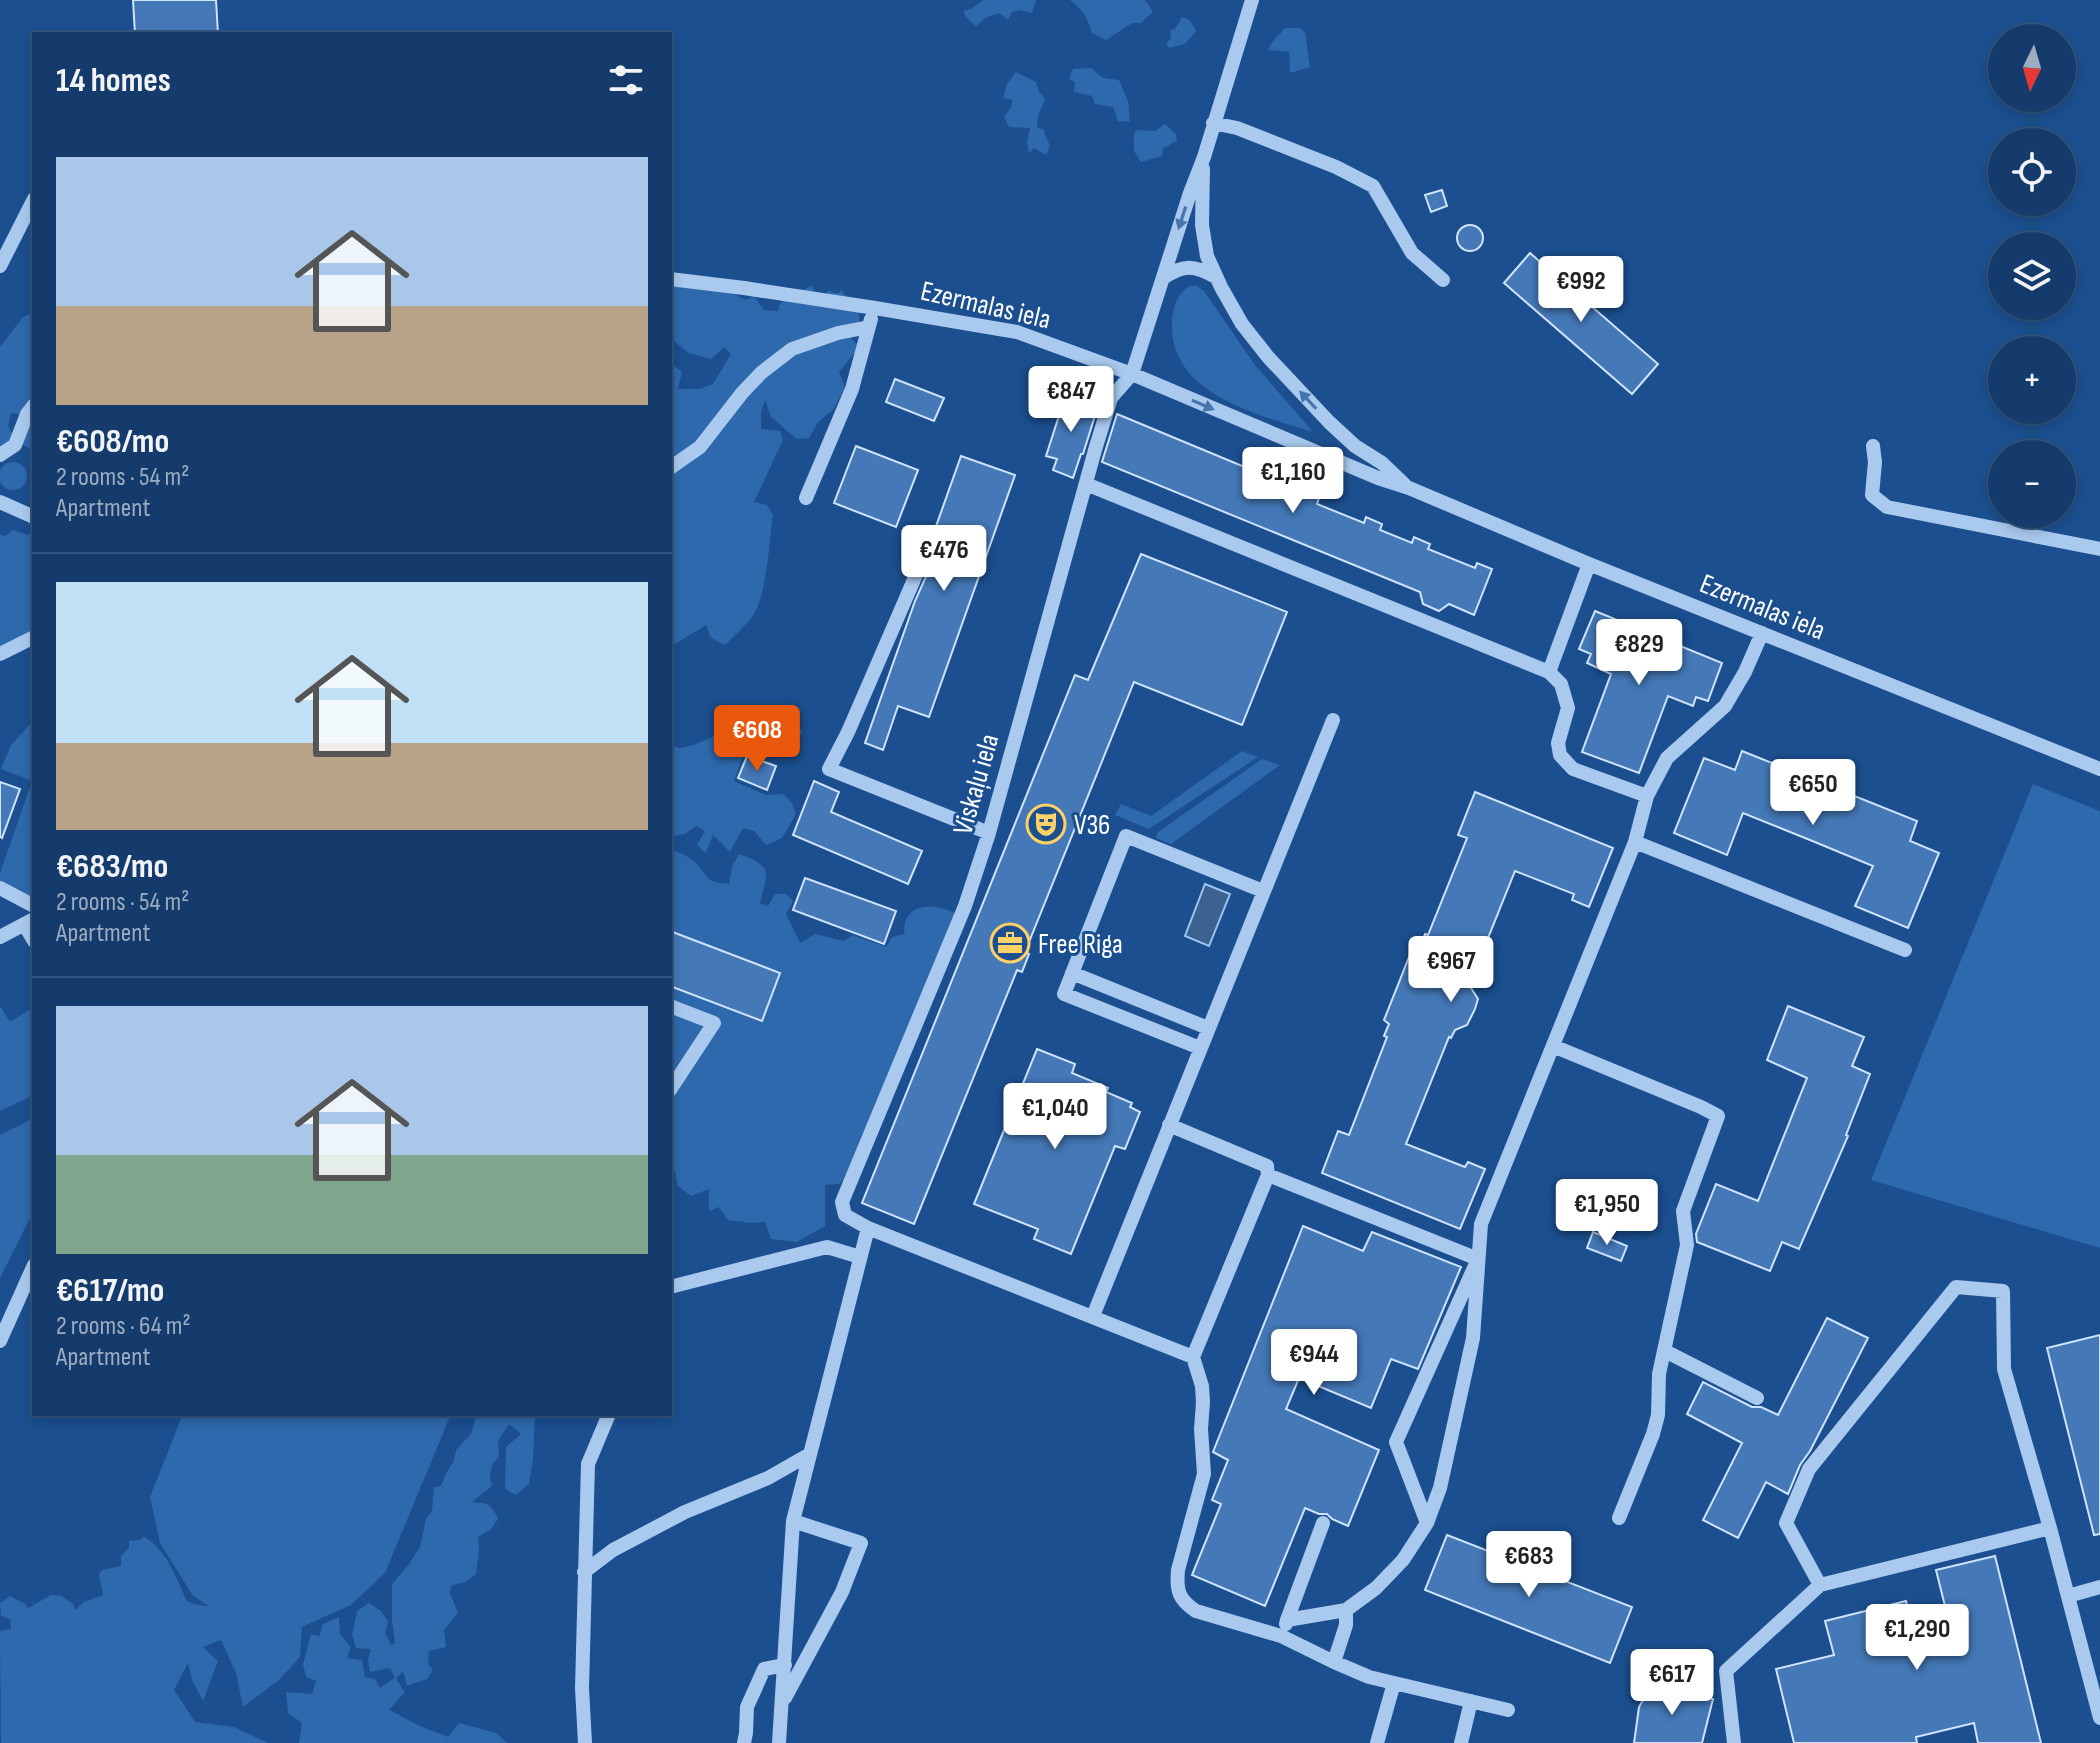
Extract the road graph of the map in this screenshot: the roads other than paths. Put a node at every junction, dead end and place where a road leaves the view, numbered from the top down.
1 (1252, 0) edge
2 (1213, 123) junction
3 (1204, 157) junction
4 (32, 201) edge
5 (0, 266) edge
6 (1216, 277) junction
7 (1162, 278) junction
8 (672, 279) edge
9 (1443, 280) dead end
10 (875, 308) junction
11 (869, 327) junction
12 (1132, 374) junction
13 (32, 408) edge
14 (1873, 446) dead end
15 (0, 455) edge
16 (672, 467) edge
17 (1086, 484) junction
18 (1409, 488) junction
19 (806, 498) dead end
20 (0, 502) edge
21 (32, 516) edge
22 (2100, 549) edge
23 (1589, 564) junction
24 (919, 568) dead end
25 (1762, 633) junction
26 (32, 638) edge
27 (0, 654) edge
28 (1549, 672) junction
29 (1333, 720) dead end
30 (2100, 769) edge
31 (1647, 796) junction
32 (989, 833) junction
33 (1635, 842) junction
34 (0, 888) edge
35 (1263, 891) junction
36 (32, 905) edge
37 (29, 921) edge
38 (0, 937) edge
39 (1905, 950) dead end
40 (1072, 973) junction
41 (672, 1007) edge
42 (1208, 1028) junction
43 (1553, 1046) junction
44 (1200, 1048) junction
45 (672, 1087) edge
46 (1169, 1125) junction
47 (1268, 1175) junction
48 (868, 1228) junction
49 (860, 1257) junction
50 (1478, 1259) junction
51 (32, 1269) edge
52 (672, 1286) edge
53 (1093, 1316) junction
54 (0, 1341) edge
55 (1665, 1351) junction
56 (1193, 1357) junction
57 (1757, 1398) dead end
58 (608, 1416) edge
59 (810, 1454) junction
60 (1619, 1518) dead end
61 (793, 1521) junction
62 (1323, 1523) dead end
63 (1427, 1523) junction
64 (2050, 1528) junction
65 (584, 1572) junction
66 (1820, 1585) junction
67 (2100, 1587) edge
68 (2068, 1596) junction
69 (1346, 1610) junction
70 (1287, 1620) junction
71 (1281, 1636) junction
72 (1334, 1662) junction
73 (785, 1665) junction
74 (1394, 1683) junction
75 (783, 1701) junction
76 (1471, 1701) junction
77 (1508, 1710) dead end
78 (2100, 1718) edge
79 (585, 1743) edge
80 (744, 1743) edge
81 (779, 1743) edge
82 (1377, 1743) edge
83 (1461, 1743) edge
84 (1734, 1743) edge

1 - 2 street
2 - 3 street
2 - 9 street
3 - 6 street, Ezermalas iela
3 -> 7 street, Viskaļu iela
4 - 5 street
6 - 7 street
18 -> 6 street, Ezermalas iela
7 - 12 street, Viskaļu iela
8 - 10 street, Ezermalas iela
10 - 11 street
10 - 12 street, Ezermalas iela
11 - 16 street
11 - 19 street
12 - 17 street, Viskaļu iela
12 -> 18 street, Ezermalas iela
13 - 15 street
14 - 22 street
17 - 28 street
17 - 32 street, Viskaļu iela
18 - 23 street, Ezermalas iela
20 - 21 street
23 - 25 street, Ezermalas iela
23 - 28 street
24 - 32 street
25 - 30 street, Ezermalas iela
25 - 31 street
26 - 27 street
28 - 31 street
29 - 35 street
31 - 33 street
32 - 48 street, Viskaļu iela
33 - 39 street
33 - 43 street
34 - 36 street
35 - 40 street
35 - 42 street
37 - 38 street
40 - 42 street
40 - 44 street
41 - 45 street
42 - 44 street
43 - 50 street
43 - 55 street
44 - 46 street
46 - 47 street
46 - 53 street
47 - 50 street
47 - 56 street
48 - 49 street
48 - 53 street
49 - 52 street
49 - 59 street
50 - 63 street
50 - 63 street
51 - 54 street
53 - 56 street
55 - 57 street
55 - 60 street
56 - 71 street
58 - 65 street
59 - 61 street
59 - 65 street
61 - 73 street
61 - 75 street
62 - 70 street
63 - 69 street
64 - 66 street
64 - 66 street
64 - 68 street
65 - 79 street
66 - 84 street
67 - 68 street
68 - 78 street
69 - 70 street
69 - 72 street
70 - 71 street
71 - 72 street
72 - 74 street
73 - 75 street
73 - 80 street
74 - 76 street
74 - 82 street
75 - 81 street
76 - 77 street
76 - 83 street

